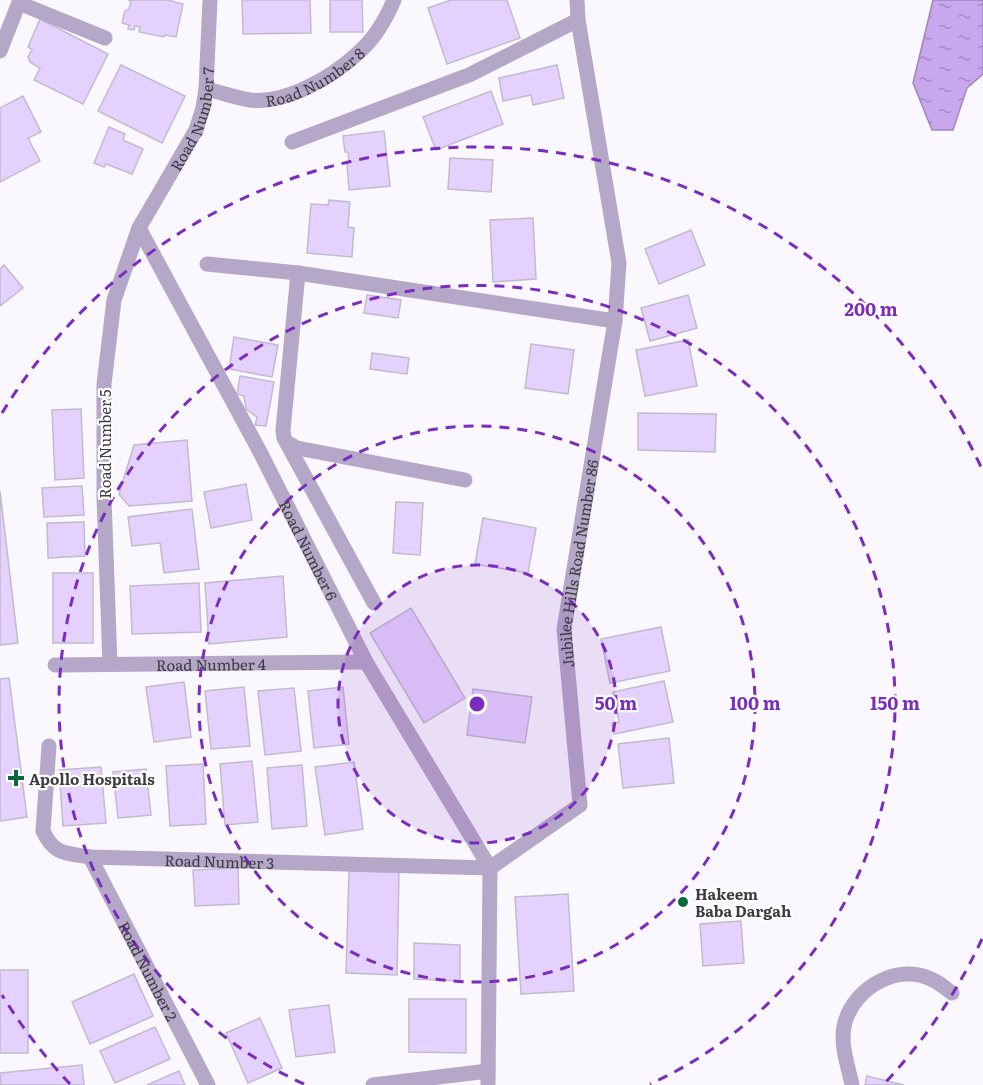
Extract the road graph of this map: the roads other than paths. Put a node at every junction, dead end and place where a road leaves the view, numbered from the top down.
1 (210, 0) edge
2 (394, 0) edge
3 (577, 0) edge
4 (19, 2) edge
5 (578, 20) junction
6 (105, 38) dead end
7 (0, 51) edge
8 (206, 88) junction
9 (292, 142) dead end
10 (139, 228) junction
11 (207, 264) dead end
12 (298, 273) junction
13 (615, 321) junction
14 (288, 443) junction
15 (465, 480) dead end
16 (374, 603) dead end
17 (366, 663) junction
18 (110, 664) junction
19 (55, 665) dead end
20 (48, 746) dead end
21 (90, 857) junction
22 (490, 868) junction
23 (952, 993) dead end
24 (488, 1078) edge
25 (208, 1085) edge
26 (373, 1085) edge
27 (852, 1085) edge

1 - 8 street, Road Number 7
2 - 8 street, Road Number 8
3 - 5 street, Jubilee Hills Road Number 86
4 - 6 street
4 - 7 street
5 - 9 street
5 - 13 street, Jubilee Hills Road Number 86
8 - 10 street, Road Number 7
10 - 17 street, Road Number 6
10 - 18 street, Road Number 5
11 - 12 street
12 - 13 street
12 - 14 street
13 - 22 street, Jubilee Hills Road Number 86
14 - 15 street
14 - 16 street
17 - 18 street, Road Number 4
17 - 22 street, Road Number 6
18 - 19 street, Road Number 4
20 - 21 street, Road Number 3
21 - 22 street, Road Number 3
21 - 25 street, Road Number 2
22 - 24 street
23 - 27 street
24 - 26 street

